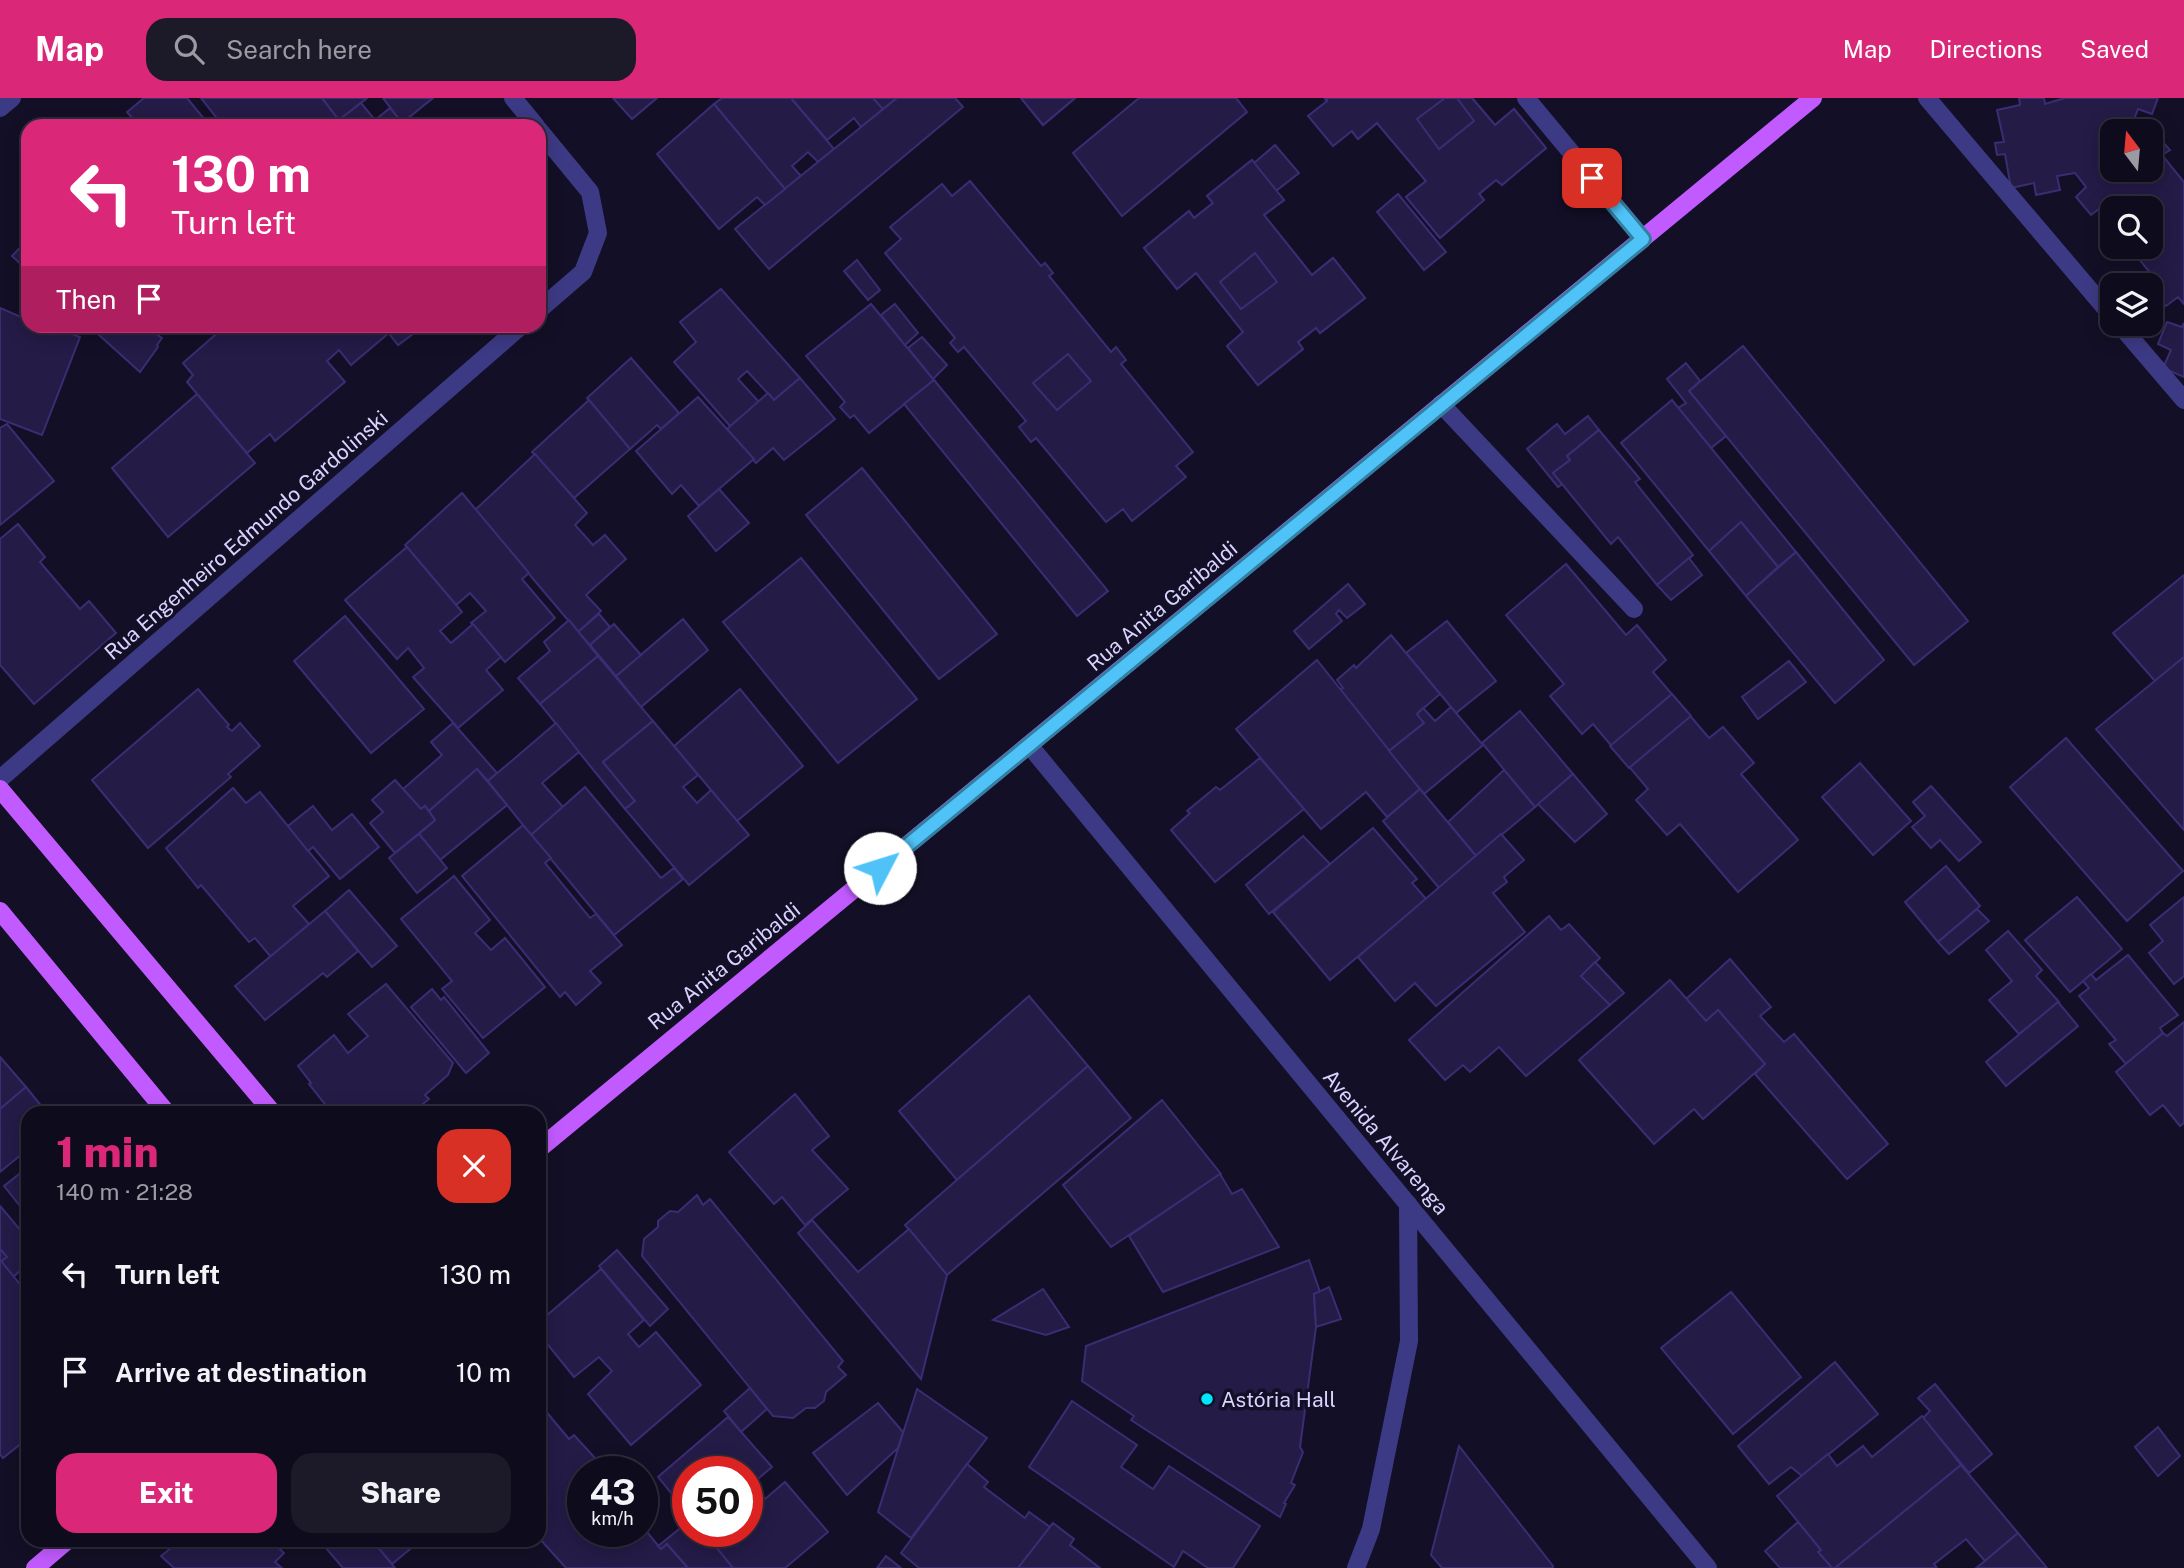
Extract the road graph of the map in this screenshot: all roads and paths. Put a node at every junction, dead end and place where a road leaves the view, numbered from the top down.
1 (12, 98) edge
2 (513, 98) edge
3 (1526, 98) edge
4 (1813, 98) edge
5 (1927, 98) edge
6 (0, 108) edge
7 (530, 119) edge
8 (546, 138) edge
9 (1643, 239) junction
10 (2100, 302) edge
11 (546, 304) edge
12 (513, 333) edge
13 (2129, 336) edge
14 (2184, 400) edge
15 (1441, 404) junction
16 (1634, 610) dead end
17 (1029, 745) junction
18 (0, 779) edge
19 (0, 789) edge
20 (0, 911) edge
21 (161, 1106) edge
22 (267, 1106) edge
23 (546, 1143) edge
24 (1408, 1204) junction
25 (60, 1547) edge
26 (34, 1568) edge
27 (1356, 1568) edge
28 (1708, 1568) edge

1 - 6 street
2 - 7 street
3 - 9 street
4 - 9 main road, Rua Anita Garibaldi
5 - 10 street
8 - 11 street
9 - 15 main road, Rua Anita Garibaldi
12 - 18 street, Rua Engenheiro Edmundo Gardolinski
13 - 14 street
15 - 16 street
15 - 17 main road, Rua Anita Garibaldi
17 - 23 main road, Rua Anita Garibaldi
17 - 24 street, Avenida Alvarenga
19 - 22 main road
20 - 21 main road
24 - 27 street
24 - 28 street, Avenida Alvarenga
25 - 26 main road

